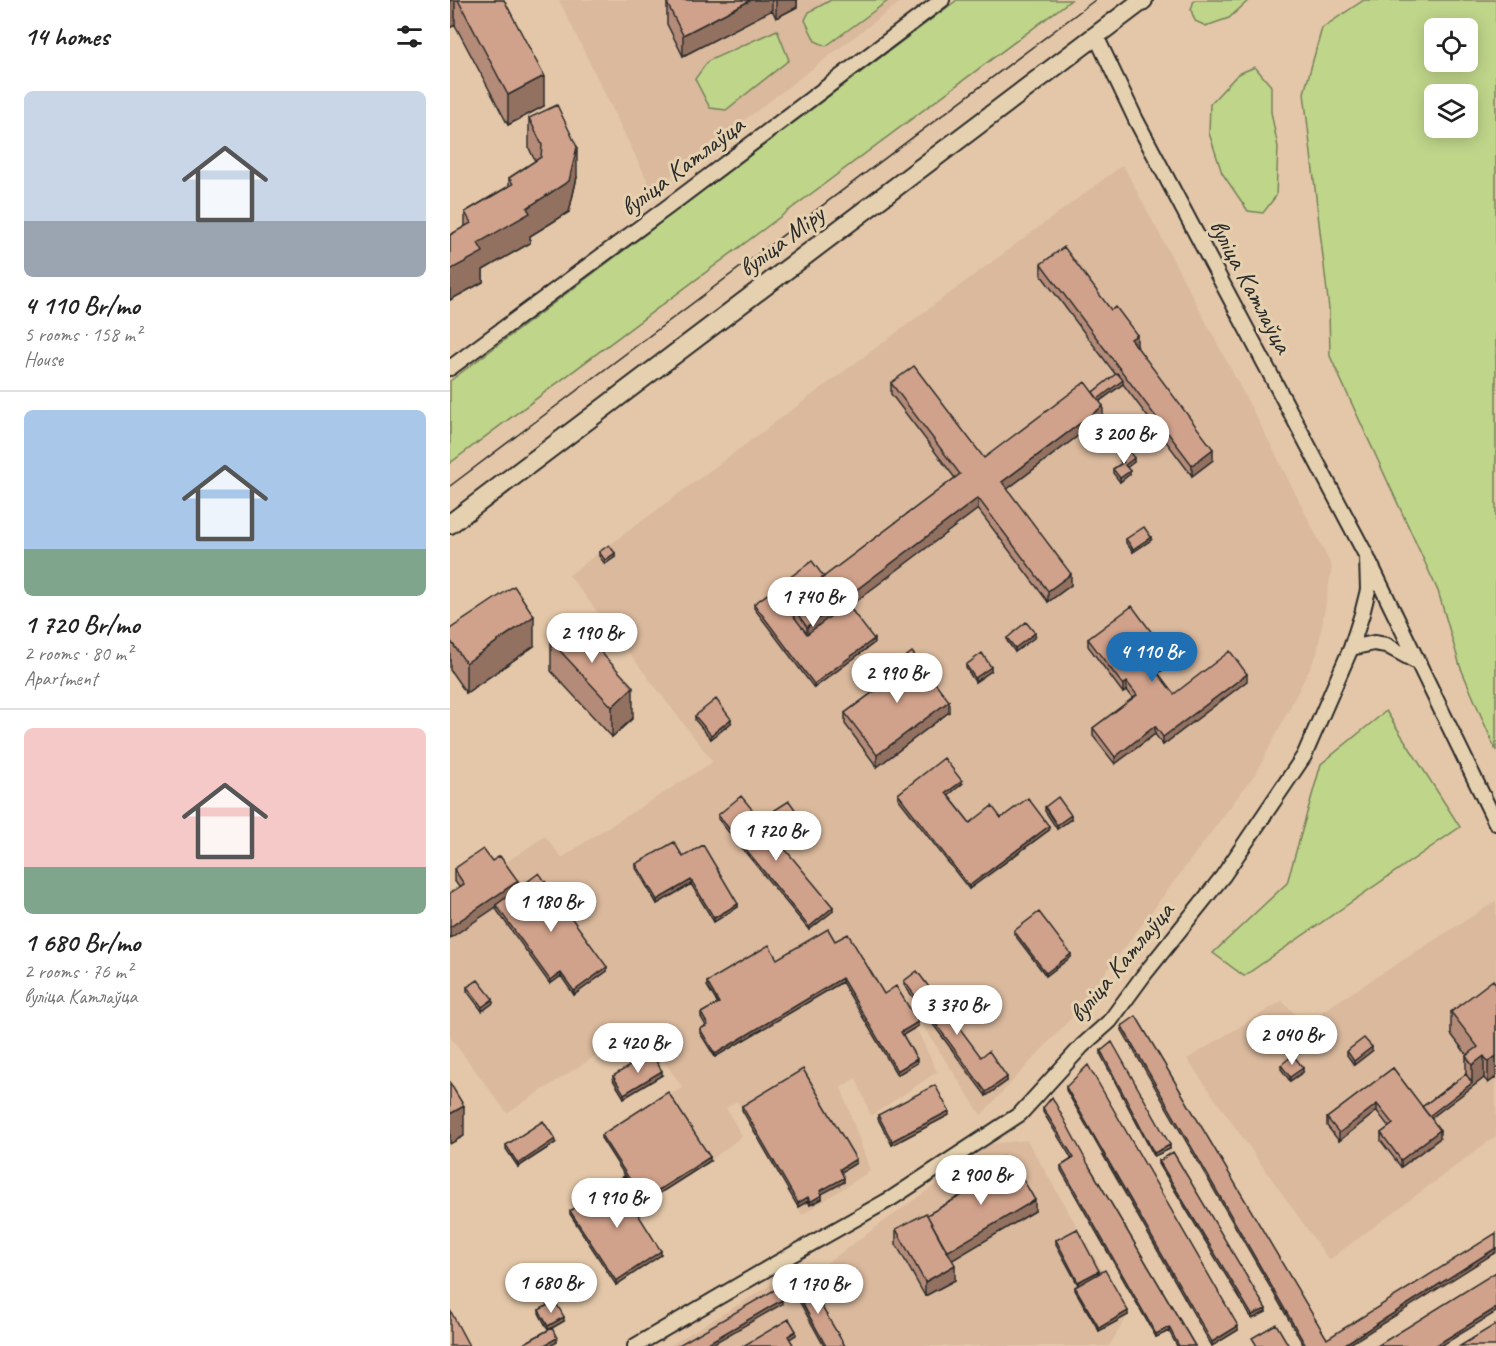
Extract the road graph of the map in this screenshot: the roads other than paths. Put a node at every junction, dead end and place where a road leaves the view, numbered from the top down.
1 (942, 0) edge
2 (1143, 0) edge
3 (1096, 36) junction
4 (450, 368) edge
5 (450, 524) edge
6 (1367, 557) junction
7 (1351, 648) junction
8 (1419, 663) junction
9 (1496, 823) edge
10 (635, 1346) edge

1 - 4 street, вуліца Катлаўца
2 - 3 main road, вуліца Міру
3 - 5 main road, вуліца Міру
3 - 6 street, вуліца Катлаўца
6 - 7 street, вуліца Катлаўца
6 - 8 street, вуліца Катлаўца
7 - 8 street
7 - 10 street, вуліца Катлаўца
8 - 9 street, вуліца Катлаўца

